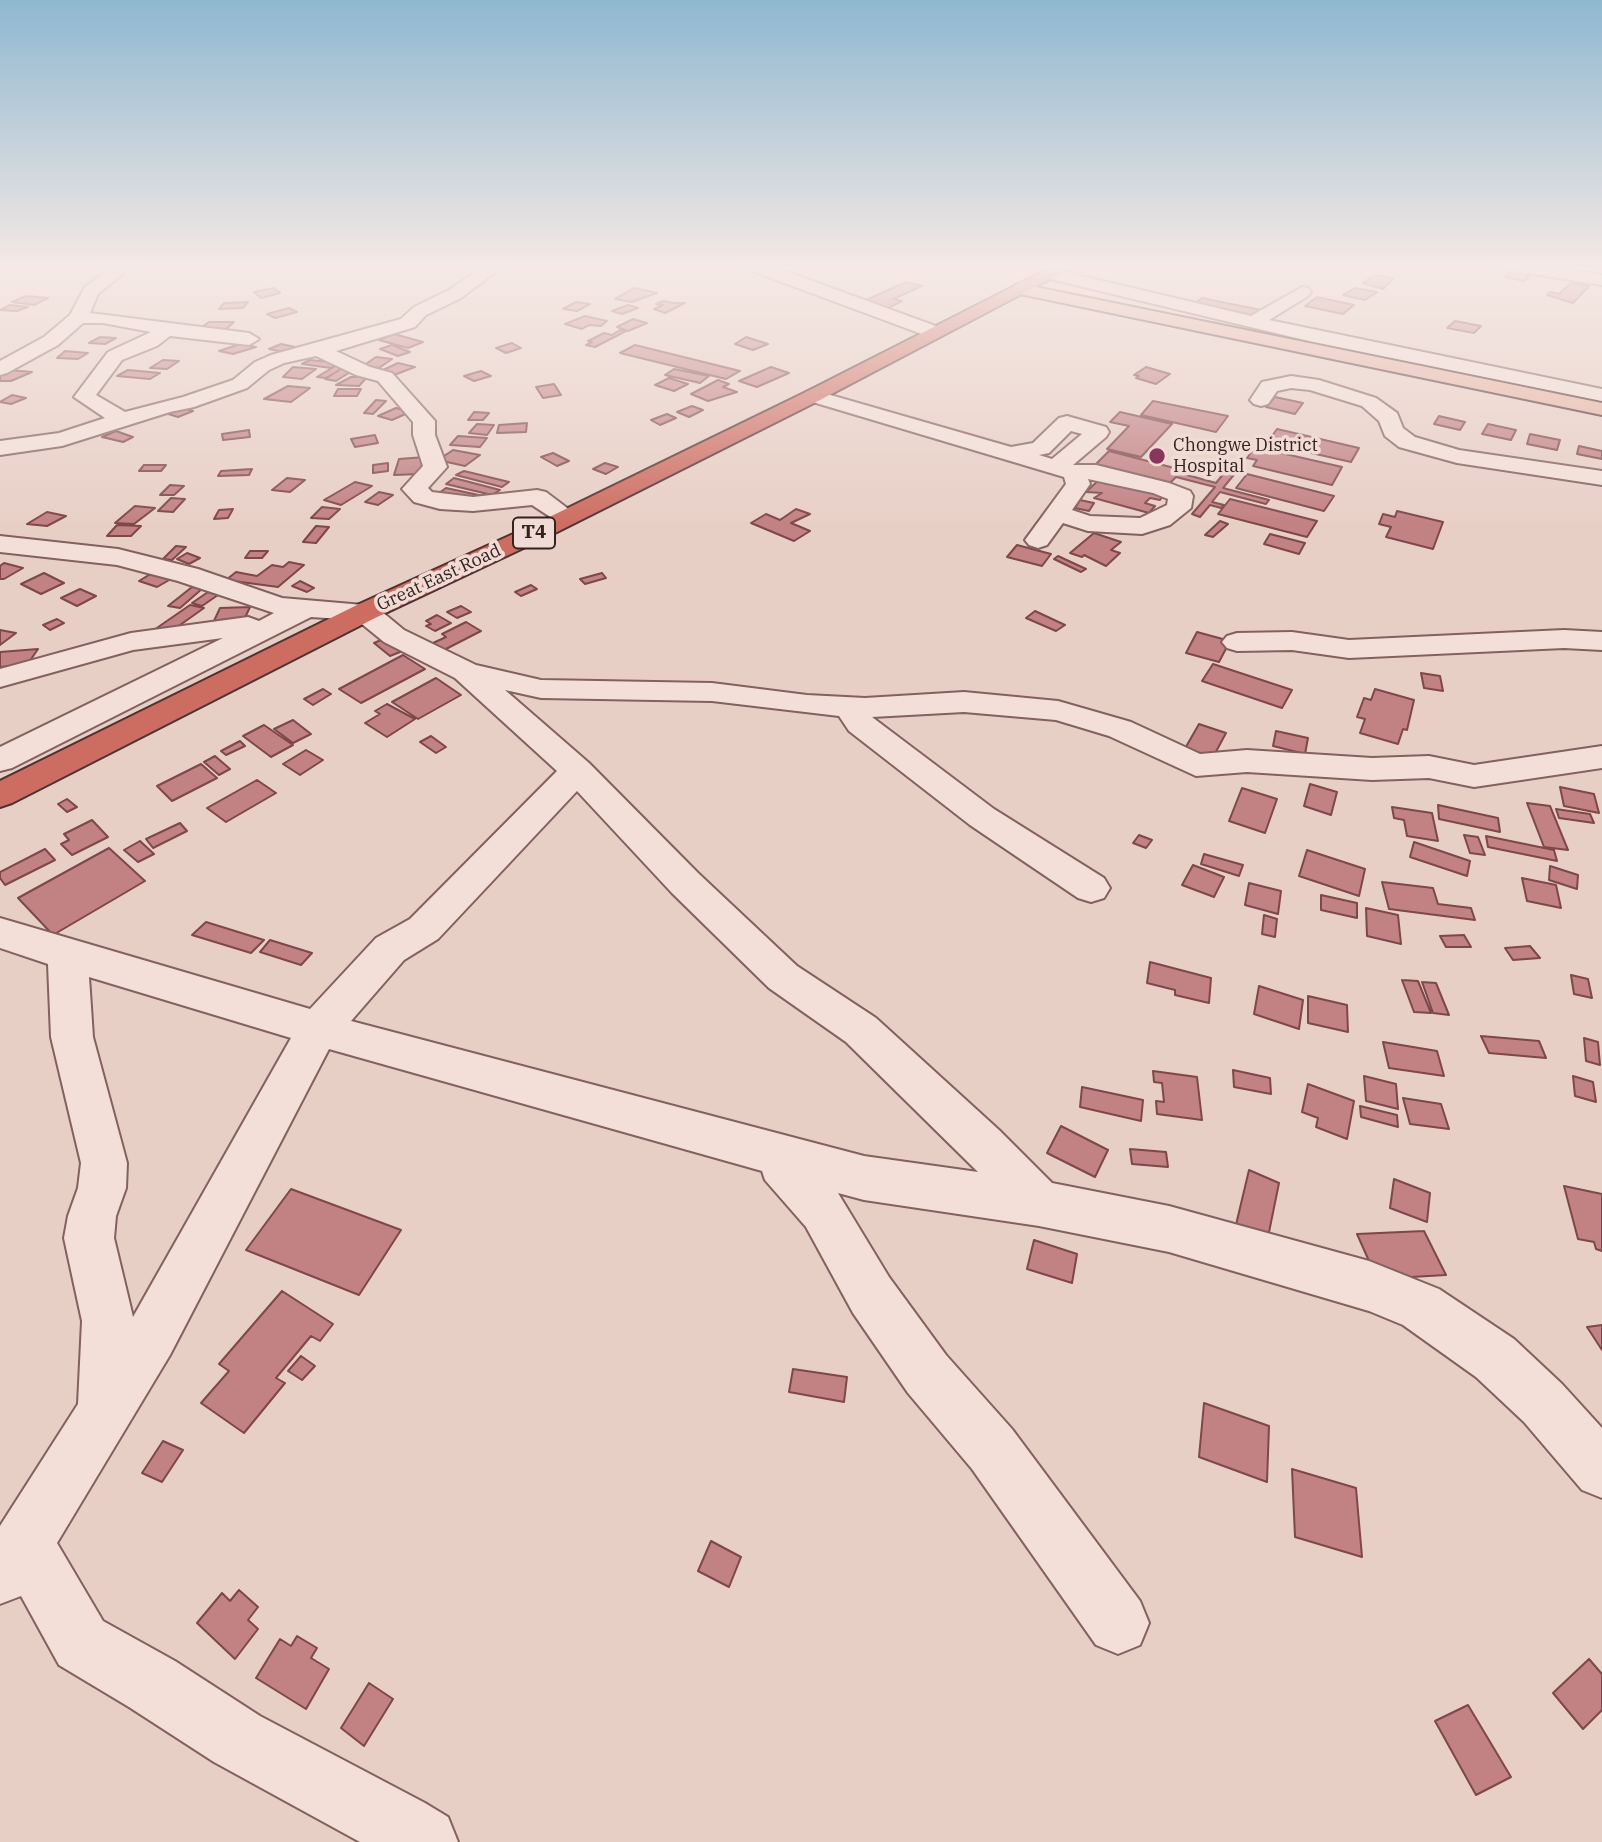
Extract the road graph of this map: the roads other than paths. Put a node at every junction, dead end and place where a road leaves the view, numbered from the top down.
1 (29, 353) edge
2 (123, 353) edge
3 (308, 353) edge
4 (322, 353) edge
5 (893, 353) edge
6 (1356, 353) edge
7 (1369, 353) edge
8 (0, 369) edge
9 (1602, 395) edge
10 (813, 396) junction
11 (1261, 400) dead end
12 (1602, 409) edge
13 (125, 421) junction
14 (0, 448) edge
15 (1012, 454) junction
16 (1066, 470) junction
17 (1602, 478) edge
18 (1057, 513) junction
19 (567, 517) junction
20 (1038, 540) dead end
21 (0, 544) edge
22 (294, 607) junction
23 (365, 612) junction
24 (1602, 640) edge
25 (1237, 642) dead end
26 (466, 672) junction
27 (0, 678) edge
28 (849, 707) junction
29 (1602, 757) edge
30 (0, 760) edge
31 (576, 771) junction
32 (0, 795) edge
33 (1091, 888) dead end
34 (0, 933) edge
35 (68, 955) junction
36 (318, 1029) junction
37 (782, 1156) junction
38 (1039, 1203) junction
39 (104, 1412) junction
40 (1602, 1470) edge
41 (12, 1558) edge
42 (1118, 1623) dead end
43 (423, 1842) edge

1 - 8 street
2 - 13 street
3 - 13 street
4 - 19 street
5 - 10 highway, Great East Road / T4
6 - 12 main road
7 - 9 street
10 - 15 street
10 - 19 highway, Great East Road / T4
11 - 17 street
13 - 14 street
15 - 16 street
15 - 16 street
16 - 18 street
16 - 18 street
18 - 20 street
19 - 23 highway, Great East Road / T4
21 - 22 street
22 - 23 street
22 - 27 street
22 - 30 street
23 - 26 street
23 - 32 highway, Great East Road / T4
24 - 25 street
26 - 28 street
26 - 31 street
28 - 29 street
28 - 33 street
31 - 36 street
31 - 38 street
34 - 35 street
35 - 36 street
35 - 39 street
36 - 37 street
36 - 39 street
37 - 38 street
37 - 42 street
38 - 40 street
39 - 41 street
41 - 43 street

